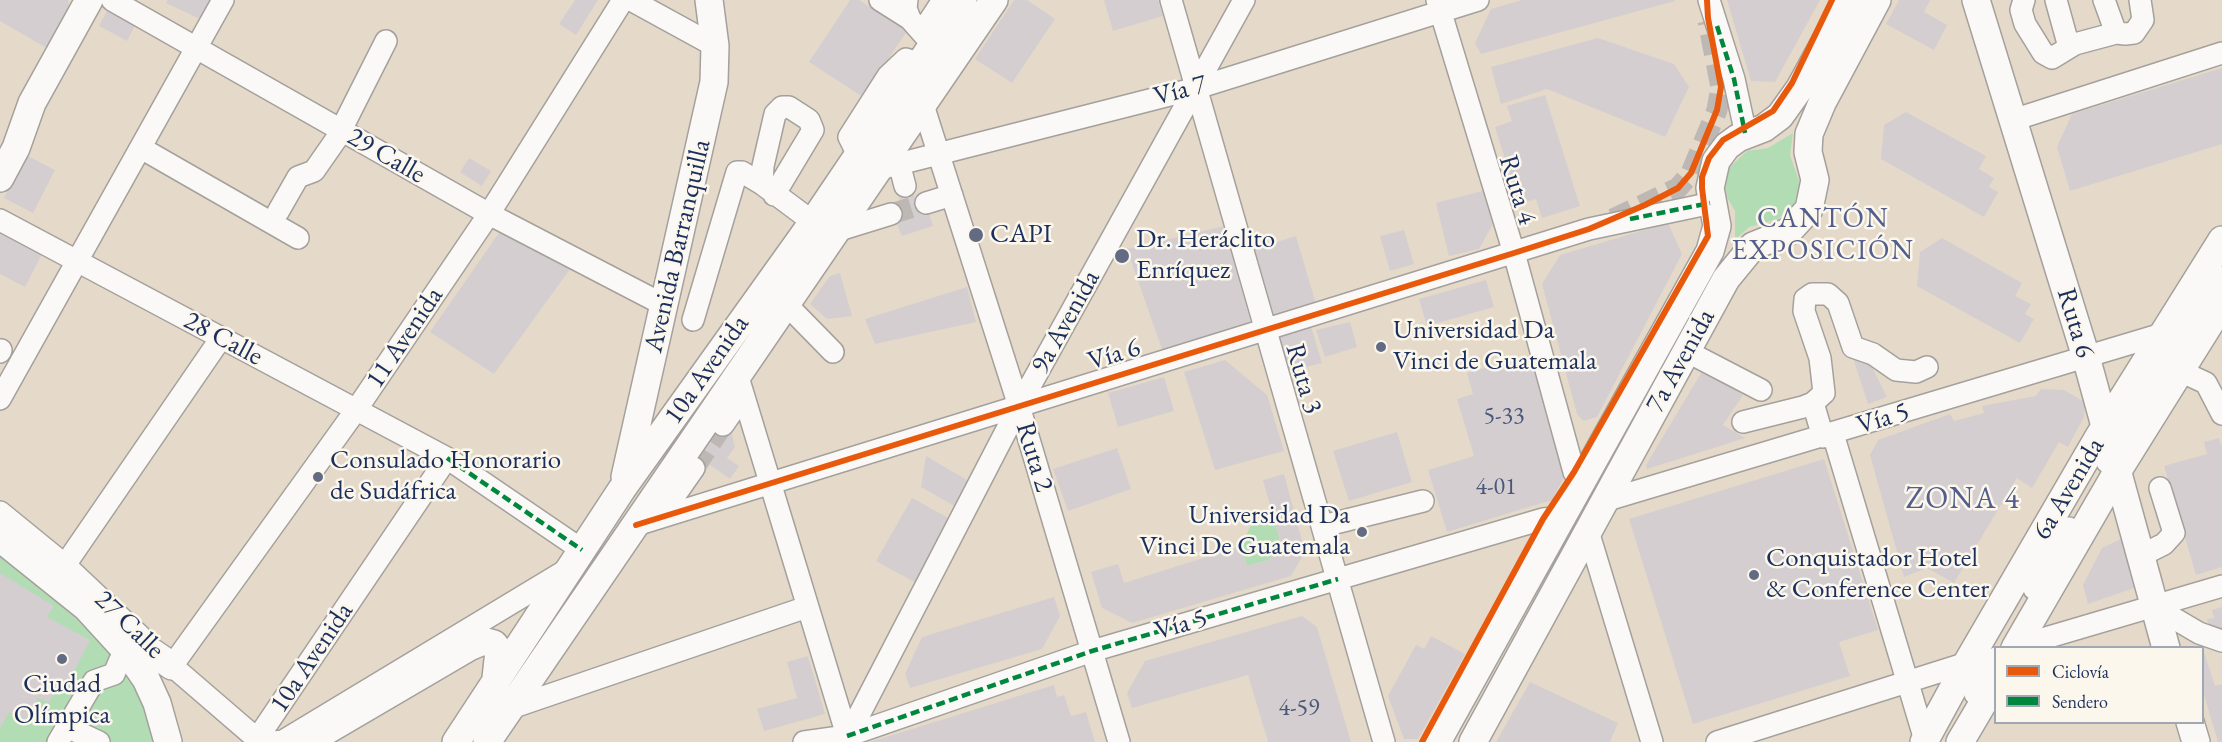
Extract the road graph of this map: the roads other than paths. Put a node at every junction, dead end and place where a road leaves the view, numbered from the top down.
1 (89, 0) edge
2 (112, 0) edge
3 (223, 0) edge
4 (622, 0) edge
5 (631, 0) edge
6 (709, 0) edge
7 (880, 0) edge
8 (943, 0) edge
9 (963, 0) edge
10 (994, 0) edge
11 (1171, 0) edge
12 (1244, 0) edge
13 (1478, 0) edge
14 (1848, 0) edge
15 (1862, 0) edge
16 (1877, 0) edge
17 (1976, 0) edge
18 (2024, 0) edge
19 (2056, 0) edge
20 (2104, 0) edge
21 (2140, 0) edge
22 (1439, 5) edge
23 (1708, 6) edge
24 (2116, 33) junction
25 (923, 39) edge
26 (386, 41) dead end
27 (715, 46) junction
28 (2069, 47) junction
29 (196, 49) junction
30 (2222, 53) edge
31 (1197, 88) junction
32 (1810, 96) junction
33 (32, 103) junction
34 (923, 105) junction
35 (1784, 111) junction
36 (2013, 120) junction
37 (1812, 127) junction
38 (340, 130) junction
39 (1746, 135) junction
40 (0, 144) edge
41 (141, 148) junction
42 (938, 152) junction
43 (870, 169) junction
44 (0, 178) edge
45 (905, 186) dead end
46 (952, 195) junction
47 (1713, 202) junction
48 (926, 203) tunnel mouth
49 (278, 212) dead end
50 (489, 214) junction
51 (891, 214) tunnel mouth
52 (0, 220) edge
53 (824, 226) junction
54 (1716, 237) junction
55 (298, 238) dead end
56 (2222, 240) edge
57 (1746, 252) junction
58 (1514, 253) junction
59 (79, 262) junction
60 (1713, 272) junction
61 (2222, 277) edge
62 (664, 305) junction
63 (787, 305) junction
64 (2218, 316) edge
65 (693, 320) dead end
66 (1267, 330) junction
67 (2162, 334) junction
68 (221, 338) junction
69 (1852, 347) junction
70 (1686, 351) junction
71 (833, 352) dead end
72 (2085, 357) junction
73 (1820, 358) junction
74 (1928, 367) dead end
75 (2181, 371) junction
76 (740, 386) junction
77 (1761, 390) dead end
78 (0, 399) edge
79 (1808, 405) junction
80 (1019, 406) junction
81 (356, 410) junction
82 (2222, 414) edge
83 (1743, 422) dead end
84 (723, 425) tunnel mouth
85 (2105, 427) junction
86 (1821, 438) junction
87 (447, 458) junction
88 (2114, 464) junction
89 (694, 468) tunnel mouth
90 (768, 484) junction
91 (1581, 485) junction
92 (2160, 488) dead end
93 (622, 489) junction
94 (1423, 501) dead end
95 (1604, 501) junction
96 (0, 512) edge
97 (1563, 517) junction
98 (647, 521) junction
99 (1323, 526) junction
100 (1588, 531) junction
101 (0, 538) edge
102 (2140, 556) junction
103 (575, 559) junction
104 (65, 565) junction
105 (1338, 579) junction
106 (2222, 586) edge
107 (86, 606) junction
108 (2153, 606) junction
109 (807, 607) junction
110 (2222, 641) edge
111 (2002, 646) edge
112 (2016, 646) edge
113 (2018, 646) edge
114 (2165, 646) edge
115 (1092, 651) junction
116 (1994, 659) edge
117 (1967, 663) junction
118 (171, 666) junction
119 (117, 667) dead end
120 (496, 678) junction
121 (1907, 680) junction
122 (1994, 683) edge
123 (508, 709) junction
124 (2190, 724) edge
125 (62, 735) edge
126 (267, 741) edge
127 (844, 741) edge
128 (1932, 741) edge
129 (99, 742) edge
130 (168, 742) edge
131 (307, 742) edge
132 (456, 742) edge
133 (487, 742) edge
134 (804, 742) edge
135 (1119, 742) edge
136 (1384, 742) edge
137 (1437, 742) edge
138 (1452, 742) edge
139 (1473, 742) edge
140 (1652, 742) edge
141 (1717, 742) edge
142 (1960, 742) edge
143 (2196, 742) edge

1 - 33 main road
2 - 29 street, 29 Calle
3 - 29 street
4 - 50 street, 11 Avenida
5 - 27 street
6 - 27 main road, Avenida Barranquilla
7 - 25 street
8 - 25 street
9 - 25 main road, 10a Avenida
10 - 25 main road, 10a Avenida
11 - 31 street, Ruta 3
12 - 31 street, 9a Avenida
13 - 22 street, Vía 7
14 - 35 main road
15 - 32 street
16 - 37 main road, 7a Avenida
17 - 36 main road, Ruta 6
18 - 28 street
19 - 28 street
20 - 24 street
21 - 24 street
22 - 31 street, Vía 7
22 - 58 street, Ruta 4
23 - 39 street
24 - 28 street
25 - 34 main road, 10a Avenida
25 - 43 main road, 10a Avenida
26 - 38 street
27 - 62 main road, Avenida Barranquilla
29 - 38 street, 29 Calle
29 - 41 street
30 - 36 street
31 - 42 street, Vía 7
31 - 66 street, Ruta 3
31 - 80 street, 9a Avenida
32 - 35 street
32 - 37 street
33 - 40 main road
33 - 44 main road
34 - 42 street, Ruta 2
34 - 43 main road, 10a Avenida
35 - 39 main road
36 - 72 main road, Ruta 6
37 - 57 main road, 7a Avenida
38 - 49 street
38 - 50 street, 29 Calle
39 - 47 main road
41 - 55 street
41 - 59 street
42 - 43 street, Vía 7
42 - 46 street, Ruta 2
43 - 45 street
43 - 53 main road, 10a Avenida
46 - 48 street
46 - 80 street, Ruta 2
47 - 54 main road
47 - 58 street, Vía 6
50 - 62 street, 29 Calle
50 - 81 street, 11 Avenida
51 - 53 street
52 - 59 street, 28 Calle
53 - 63 main road, 10a Avenida
53 - 65 street
53 - 93 main road, 10a Avenida
54 - 60 street
54 - 91 main road, 7a Avenida
56 - 67 main road, 6a Avenida
57 - 60 street
57 - 70 main road, 7a Avenida
58 - 66 street, Vía 6
58 - 91 street, Ruta 4
59 - 68 street, 28 Calle
59 - 78 street
60 - 138 street
61 - 88 street
62 - 93 main road, Avenida Barranquilla
63 - 71 street
63 - 76 main road, 10a Avenida
64 - 75 main road, 6a Avenida
66 - 80 street, Vía 6
66 - 99 street, Ruta 3
67 - 72 street, Vía 5
67 - 85 main road, 6a Avenida
68 - 81 street, 28 Calle
68 - 104 street
69 - 73 street
69 - 73 street
69 - 74 street
70 - 77 street
70 - 95 main road, 7a Avenida
72 - 85 main road, Ruta 6
72 - 86 street, Vía 5
73 - 79 street
75 - 82 street
75 - 88 main road, 6a Avenida
76 - 84 street
76 - 90 street
76 - 98 main road, 10a Avenida
79 - 83 street
79 - 86 street
80 - 90 street, Vía 6
80 - 115 street, Ruta 2
80 - 127 street, 9a Avenida
81 - 87 street, 28 Calle
81 - 118 street, 11 Avenida
85 - 88 main road, Ruta 6
85 - 117 main road, 6a Avenida
86 - 95 street, Vía 5
86 - 121 street
87 - 103 street, 28 Calle
87 - 126 street, 10a Avenida
88 - 102 main road, Ruta 6
88 - 111 street
88 - 112 main road, 6a Avenida
89 - 98 street
90 - 98 street, Vía 6
90 - 109 street
91 - 97 main road, 7a Avenida
92 - 102 street
93 - 103 main road, 10a Avenida
94 - 99 street
95 - 100 main road, 7a Avenida
96 - 104 street, 27 Calle
97 - 105 street, Vía 5
97 - 137 main road, 7a Avenida
98 - 123 main road, 10a Avenida
99 - 105 street, Ruta 3
100 - 139 main road, 7a Avenida
100 - 140 street
101 - 107 main road, 27 Calle
102 - 108 main road, Ruta 6
103 - 120 main road, 10a Avenida
103 - 126 street
104 - 118 street, 27 Calle
105 - 115 street, Vía 5
105 - 136 street, Ruta 3
106 - 108 street
107 - 118 main road
107 - 130 main road, 27 Calle
108 - 110 street
108 - 113 street
108 - 114 main road, Ruta 6
109 - 123 street
109 - 127 street
115 - 127 street, Vía 5
115 - 135 street, Ruta 2
116 - 128 street
117 - 121 street
117 - 128 main road, 6a Avenida
118 - 126 street, 27 Calle
119 - 125 street
120 - 131 main road
120 - 132 main road, 10a Avenida
121 - 128 street
121 - 141 street
122 - 142 main road
123 - 133 main road, 10a Avenida
124 - 143 main road
125 - 129 street
127 - 134 street, Vía 5

